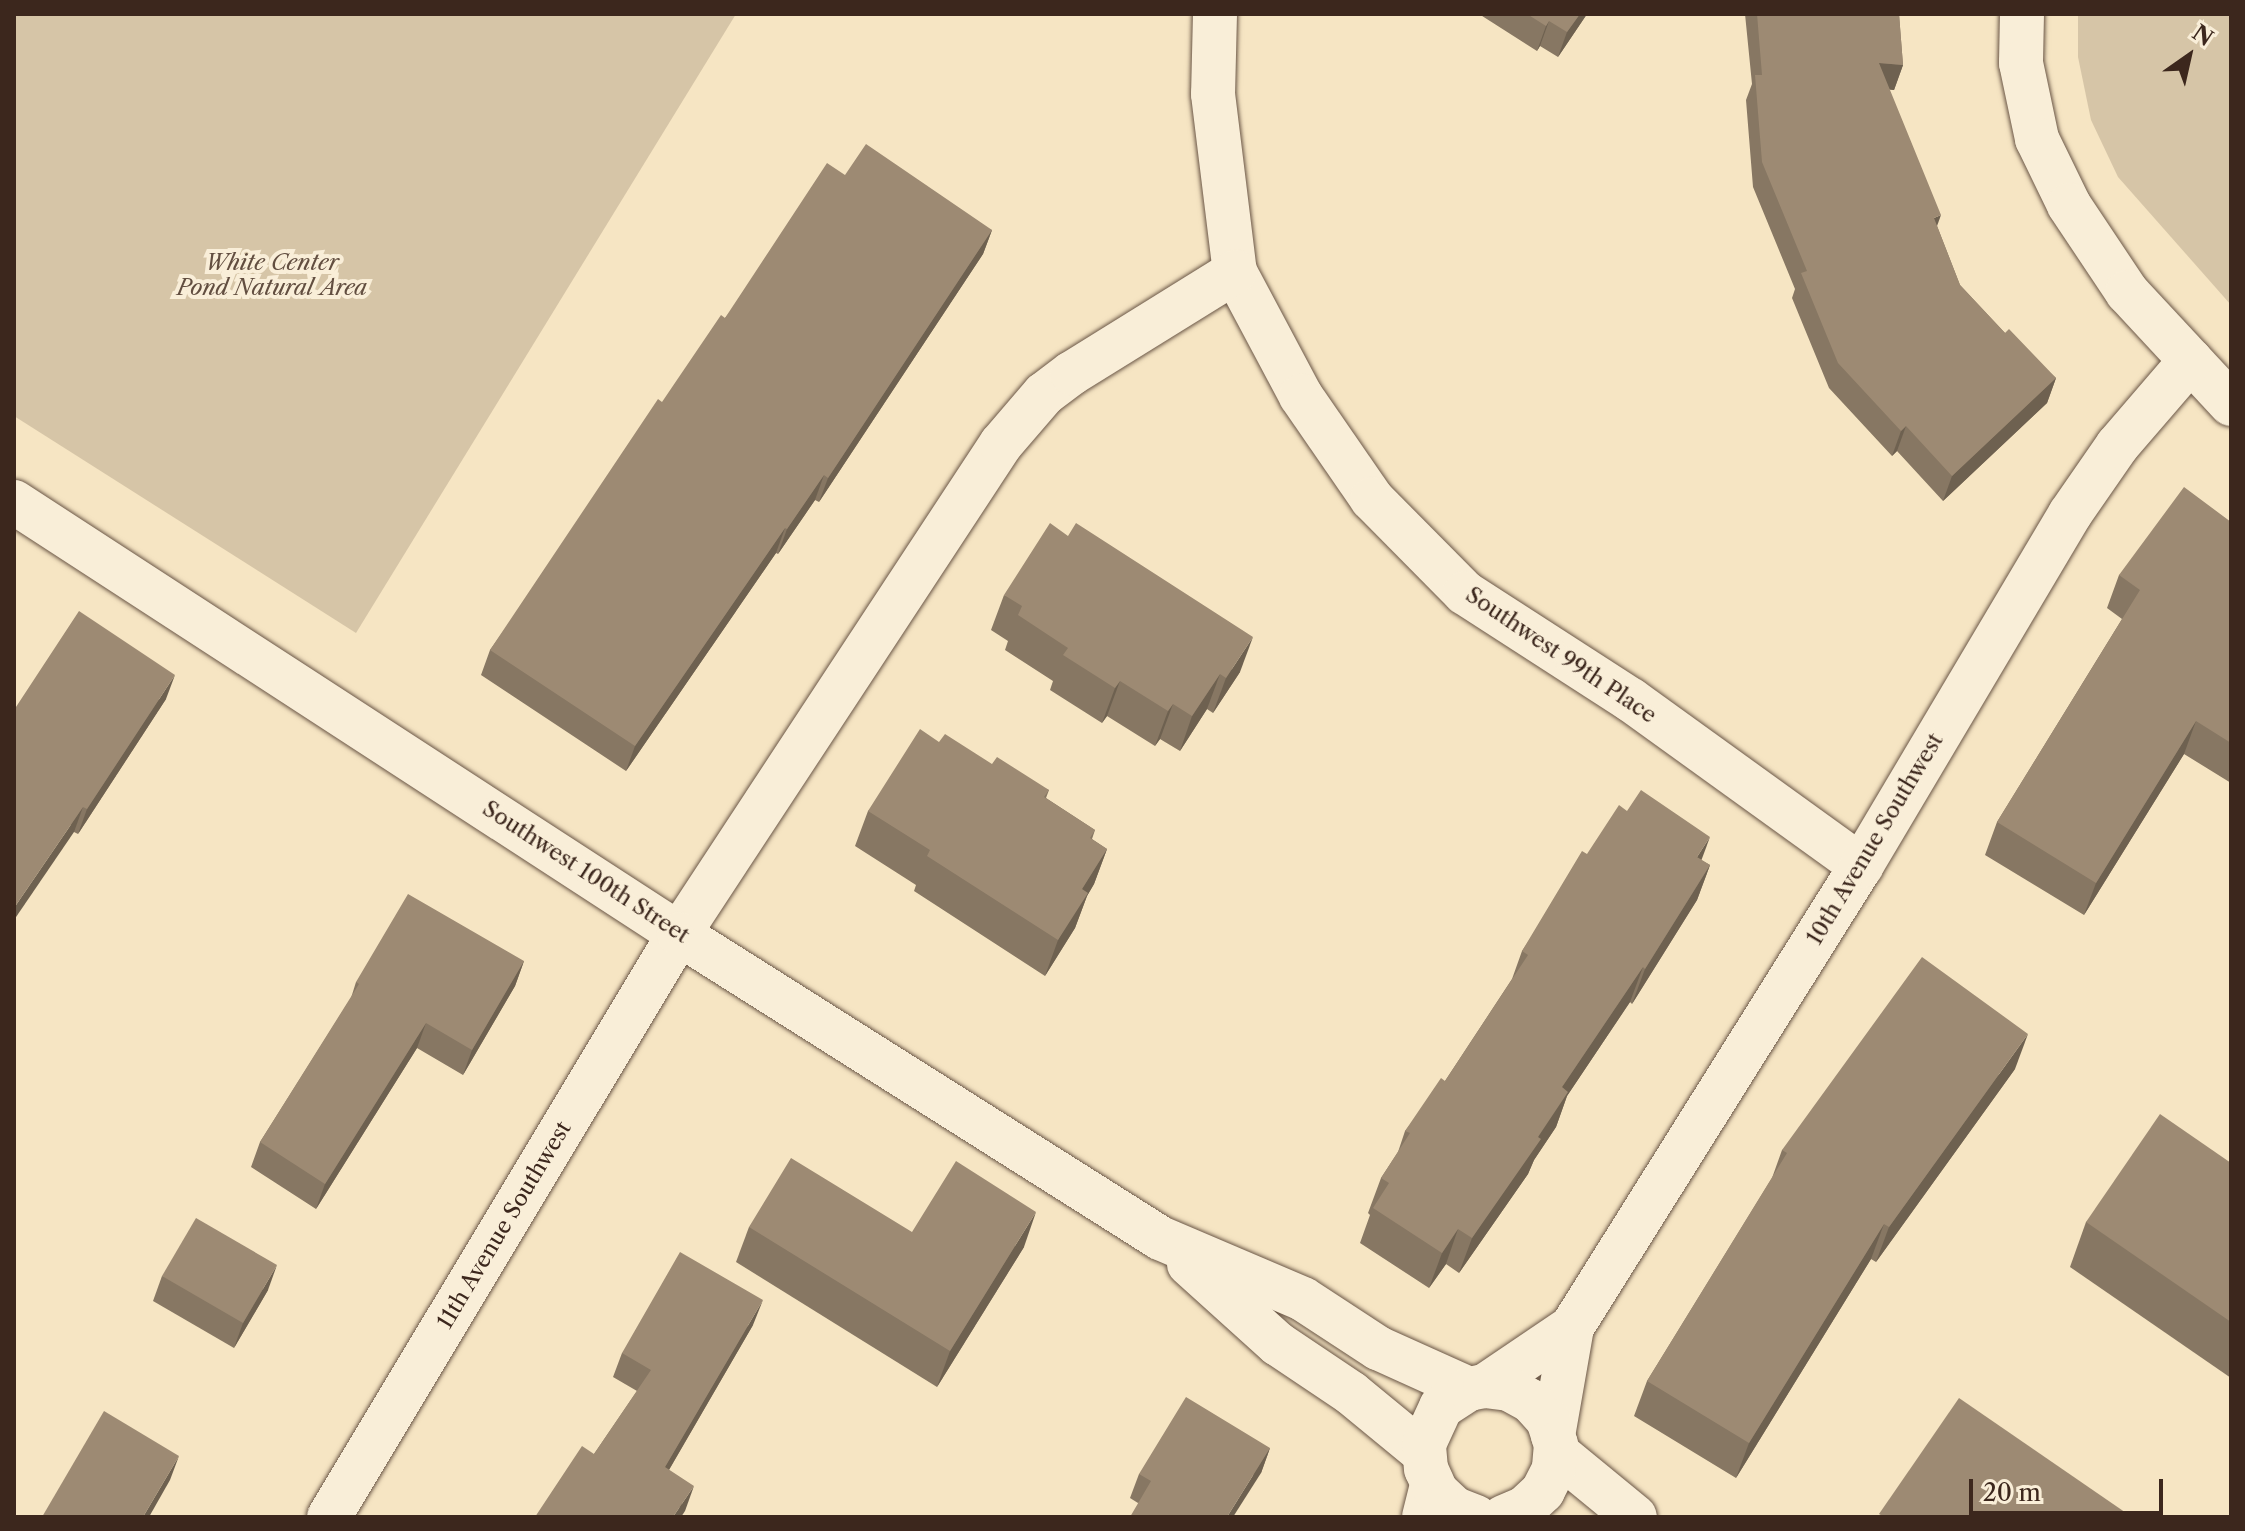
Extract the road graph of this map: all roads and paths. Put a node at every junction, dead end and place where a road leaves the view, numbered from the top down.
1 (1215, 14) edge
2 (2022, 14) edge
3 (1235, 272) junction
4 (2191, 360) junction
5 (2231, 404) edge
6 (14, 502) edge
7 (1861, 866) junction
8 (679, 934) junction
9 (1160, 1238) junction
10 (1572, 1327) junction
11 (1477, 1388) junction
12 (1554, 1444) junction
13 (1426, 1485) edge
14 (1516, 1515) edge
15 (329, 1517) edge
16 (1476, 1517) edge
17 (1635, 1517) edge

1 - 3 street
2 - 4 street
3 - 7 street, Southwest 99th Place
3 - 8 street, 11th Avenue Southwest
4 - 5 street
4 - 7 street, 10th Avenue Southwest
6 - 8 street, Southwest 100th Street
7 - 10 street, 10th Avenue Southwest
8 - 9 street, Southwest 100th Street
8 - 15 street, 11th Avenue Southwest
9 - 11 street, Southwest 100th Street
9 - 13 street, Southwest 100th Street
10 - 11 street, 10th Avenue Southwest
10 - 12 street, 10th Avenue Southwest
11 - 12 street, Southwest 100th Street
11 - 13 street, 10th Avenue Southwest
12 - 14 street, 10th Avenue Southwest
12 - 17 street
13 - 16 street, Southwest 100th Street

